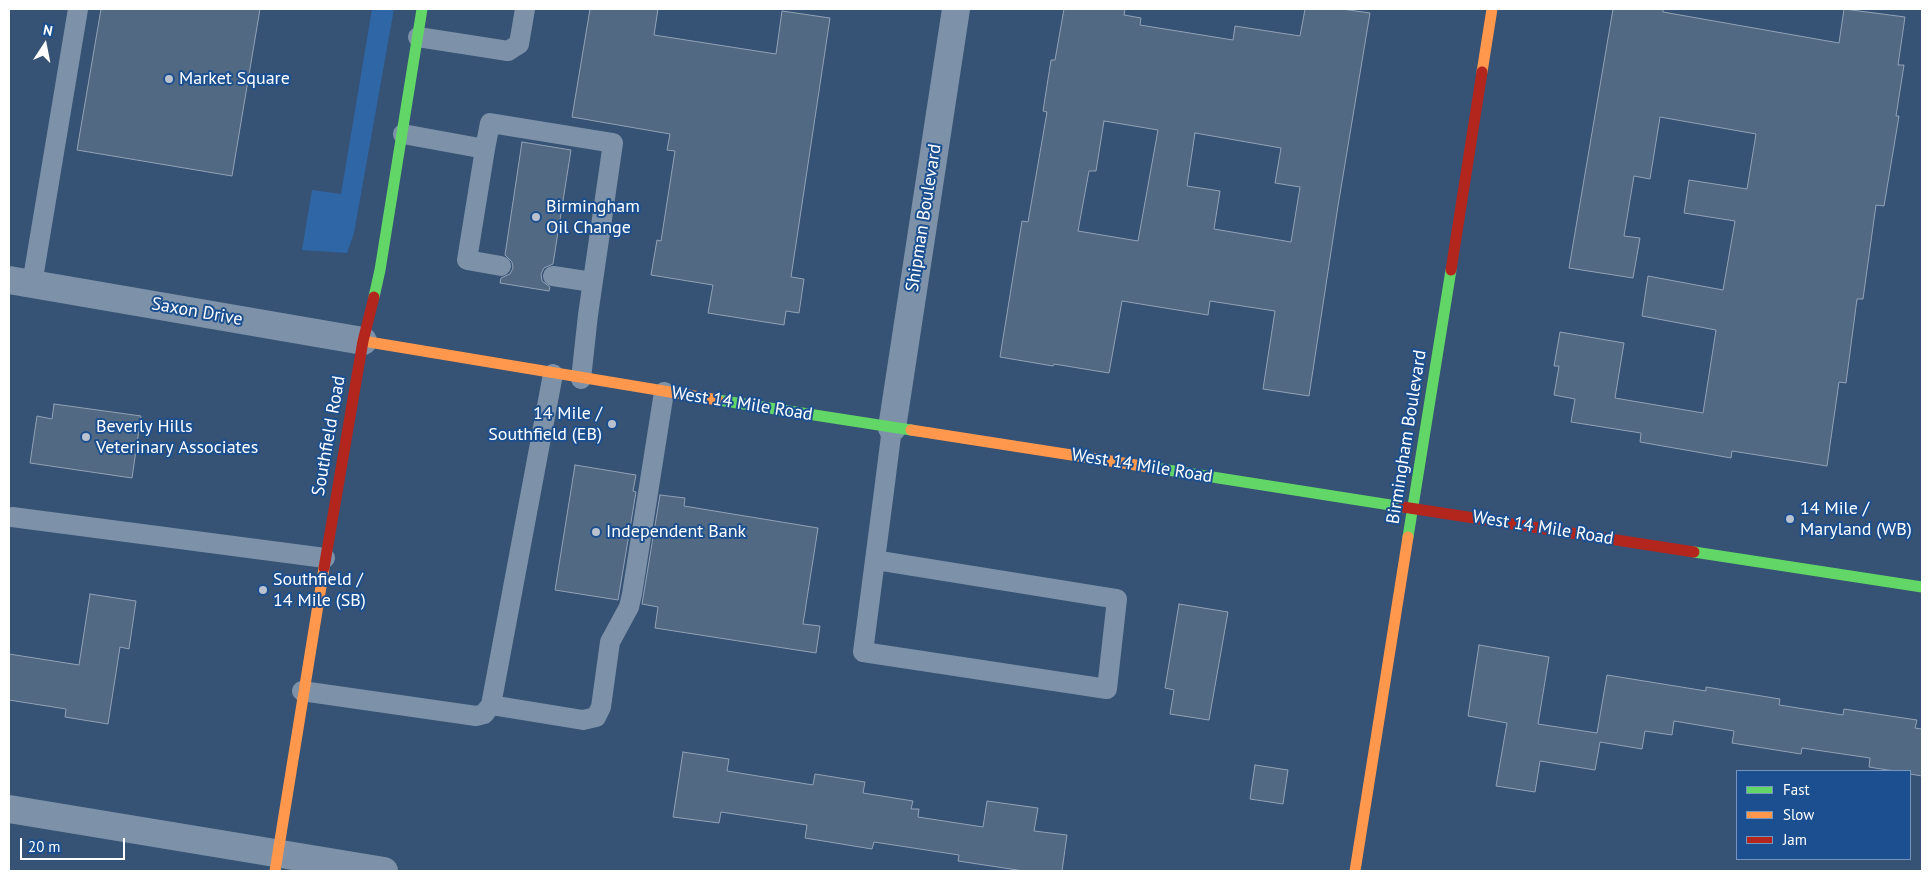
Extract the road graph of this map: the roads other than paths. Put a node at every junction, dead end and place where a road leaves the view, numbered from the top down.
1 (78, 9) edge
2 (422, 9) edge
3 (524, 9) edge
4 (956, 9) edge
5 (1492, 9) edge
6 (418, 37) junction
7 (403, 134) junction
8 (485, 149) junction
9 (501, 266) dead end
10 (553, 276) dead end
11 (20, 282) edge
12 (592, 282) junction
13 (363, 341) junction
14 (553, 374) junction
15 (580, 379) junction
16 (664, 392) junction
17 (892, 428) junction
18 (1413, 507) junction
19 (12, 517) dead end
20 (325, 558) junction
21 (875, 560) junction
22 (1922, 587) edge
23 (302, 692) junction
24 (491, 705) junction
25 (9, 809) edge
26 (276, 862) edge
27 (384, 871) edge
28 (1355, 871) edge

1 - 11 lane
2 - 6 main road, Southfield Road
3 - 6 lane
4 - 17 street, Shipman Boulevard
5 - 18 main road, Birmingham Boulevard
6 - 7 main road, Southfield Road
7 - 8 lane
7 - 13 main road, Southfield Road
8 - 9 lane
8 - 12 lane
10 - 12 lane
11 - 13 street, Saxon Drive
12 - 15 lane
13 - 14 main road, West 14 Mile Road
13 - 20 main road, Southfield Road
14 - 15 main road, West 14 Mile Road
14 - 24 lane
15 - 16 main road, West 14 Mile Road
16 - 17 main road, West 14 Mile Road
16 - 24 lane
17 - 18 main road, West 14 Mile Road
17 - 21 lane
18 - 22 main road, West 14 Mile Road
18 - 28 main road, Birmingham Boulevard
19 - 20 lane
20 - 23 main road, Southfield Road
21 - 21 lane
23 - 24 lane
23 - 26 main road, Southfield Road
25 - 26 street
26 - 27 street

